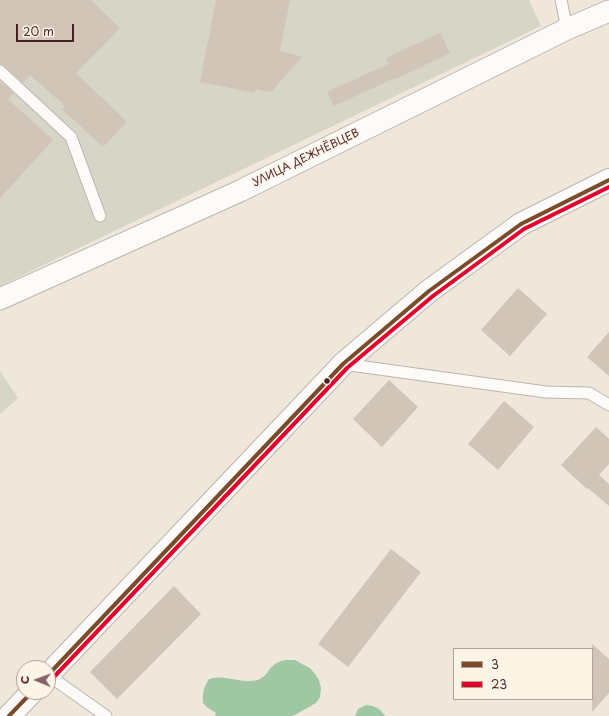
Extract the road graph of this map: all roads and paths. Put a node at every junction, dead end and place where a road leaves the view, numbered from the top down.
1 (561, 0) edge
2 (609, 11) edge
3 (567, 29) junction
4 (0, 71) edge
5 (609, 180) edge
6 (100, 216) dead end
7 (0, 299) edge
8 (343, 364) junction
9 (609, 405) edge
10 (56, 667) edge
11 (56, 681) edge
12 (24, 700) edge
13 (9, 716) edge
14 (106, 716) edge

1 - 3 lane
2 - 3 street, УЛИЦА ДЕЖНЁВЦЕВ
3 - 7 street, УЛИЦА ДЕЖНЁВЦЕВ
4 - 6 lane
5 - 8 main road
8 - 9 lane
8 - 10 main road
11 - 14 lane
12 - 13 main road

